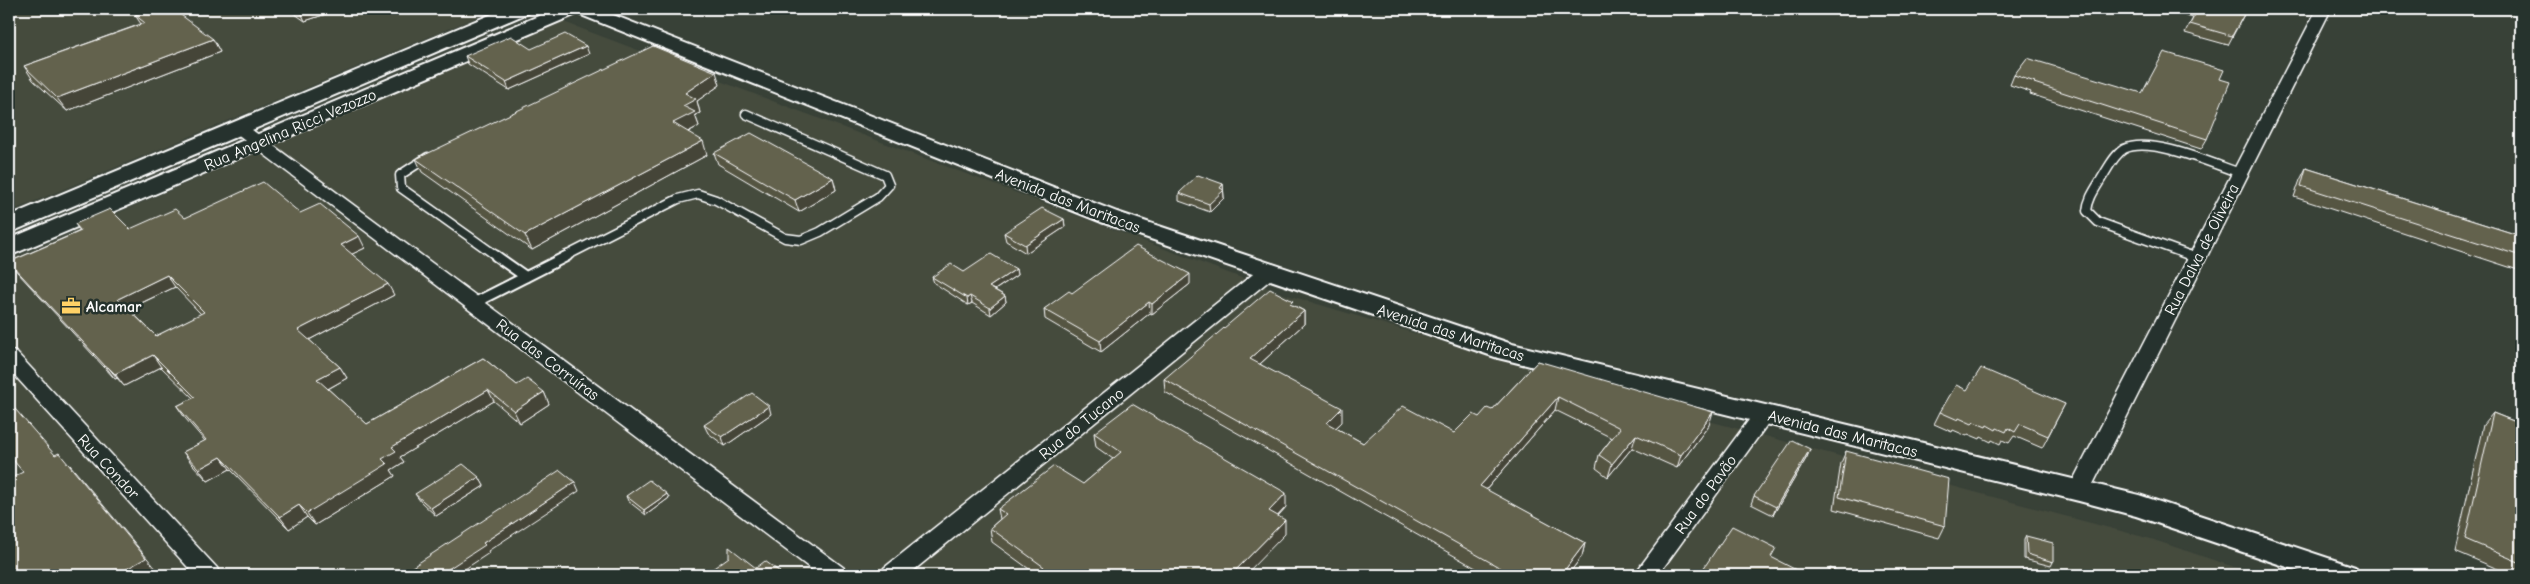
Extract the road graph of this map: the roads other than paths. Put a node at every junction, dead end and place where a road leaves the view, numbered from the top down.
1 (521, 9) edge
2 (572, 9) edge
3 (582, 9) edge
4 (2324, 9) edge
5 (746, 114) dead end
6 (238, 127) junction
7 (260, 142) junction
8 (434, 154) edge
9 (2240, 173) junction
10 (9, 225) edge
11 (9, 248) edge
12 (2197, 258) junction
13 (1269, 271) junction
14 (526, 277) junction
15 (474, 303) junction
16 (9, 357) edge
17 (1764, 414) junction
18 (2079, 490) junction
19 (209, 575) edge
20 (836, 575) edge
21 (892, 575) edge
22 (1645, 575) edge
23 (2345, 575) edge

1 - 6 main road, Rua Angelina Ricci Vezozzo
2 - 7 main road, Rua Angelina Ricci Vezozzo
3 - 13 street, Avenida das Maritacas
4 - 9 street, Rua Dalva de Oliveira
5 - 14 lane
6 - 7 street, Rua das Corruíras
6 - 10 main road, Rua Angelina Ricci Vezozzo
7 - 11 main road, Rua Angelina Ricci Vezozzo
7 - 15 street, Rua das Corruíras
8 - 14 lane
9 - 12 street, Rua Dalva de Oliveira
9 - 12 lane
12 - 18 street, Rua Dalva de Oliveira
13 - 17 street, Avenida das Maritacas
13 - 21 street, Rua do Tucano
14 - 15 lane
15 - 20 street, Rua das Corruíras
16 - 19 street, Rua Condor
17 - 18 street, Avenida das Maritacas
17 - 22 street, Rua do Pavão
18 - 23 street, Avenida das Maritacas

